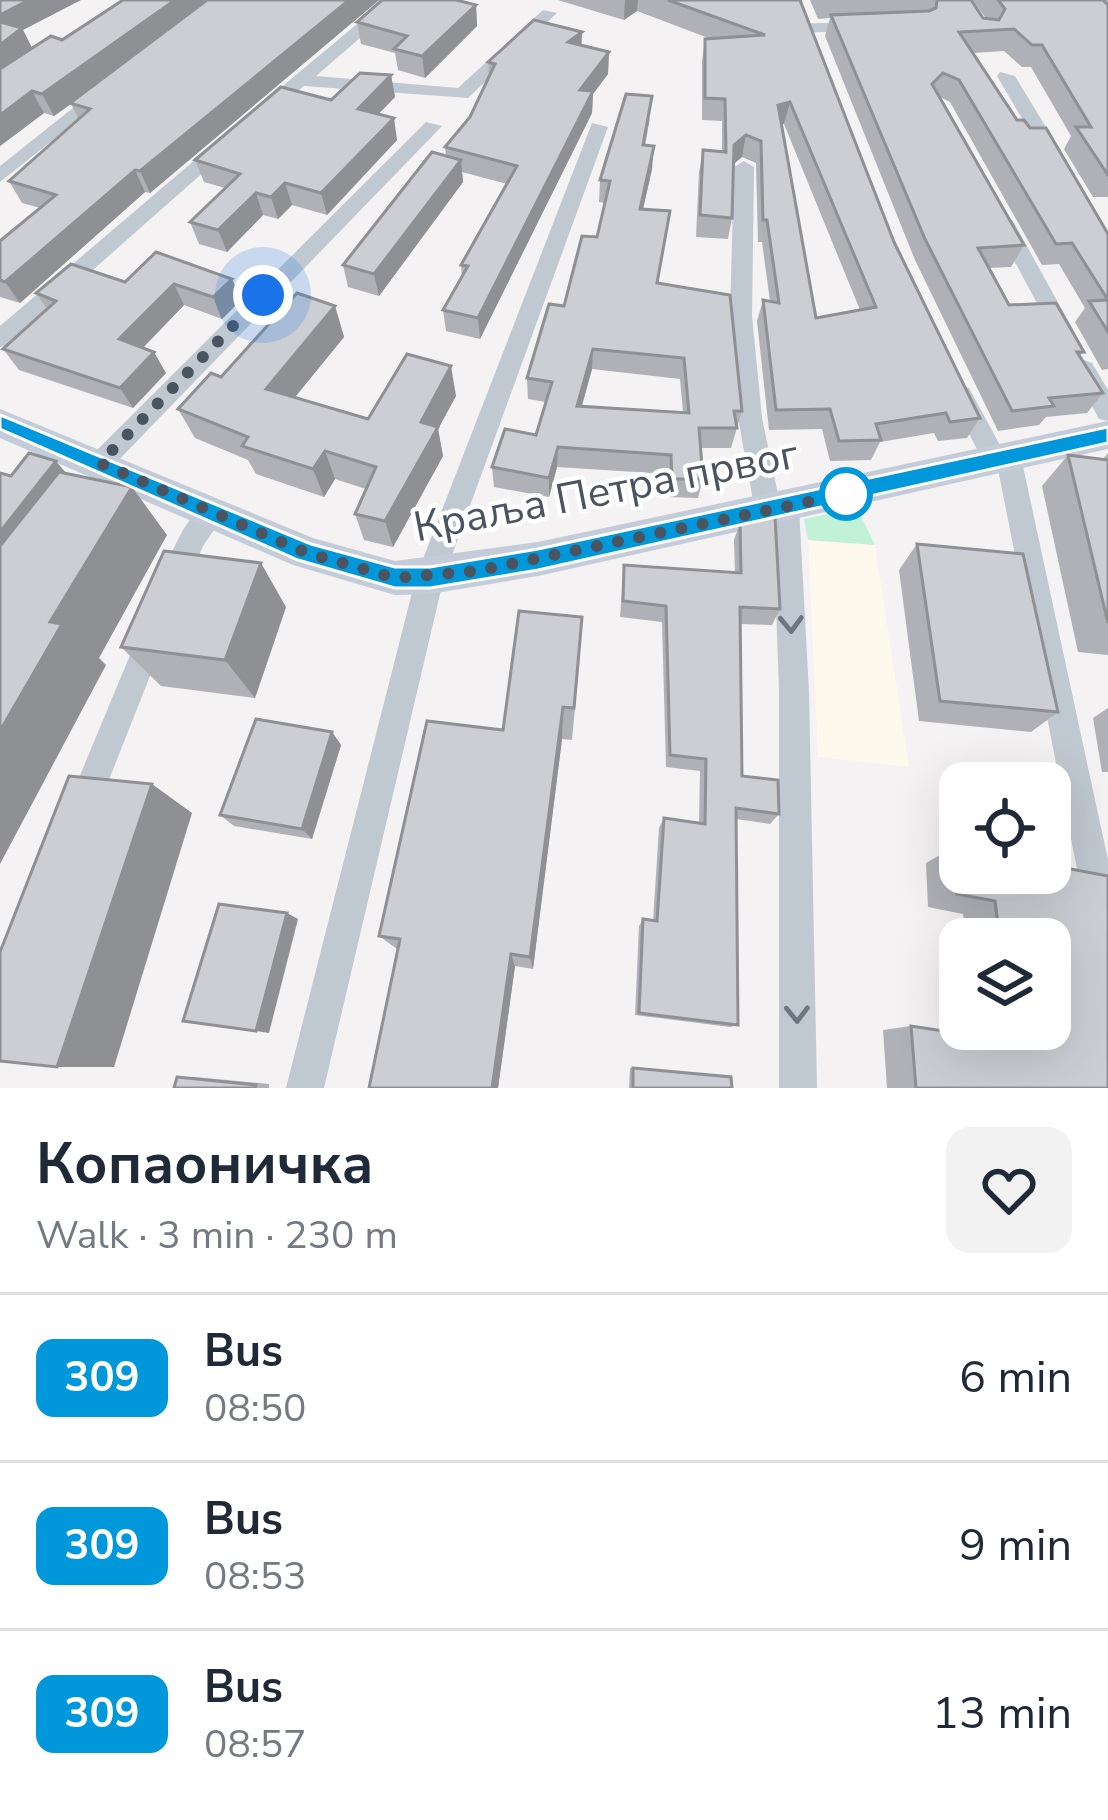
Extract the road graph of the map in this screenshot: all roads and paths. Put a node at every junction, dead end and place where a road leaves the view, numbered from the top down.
1 (396, 0) edge
2 (549, 13) dead end
3 (803, 18) joint
4 (852, 26) edge
5 (815, 50) edge
6 (1006, 76) dead end
7 (119, 80) edge
8 (300, 80) junction
9 (434, 126) dead end
10 (599, 127) dead end
11 (744, 166) dead end
12 (1063, 172) edge
13 (0, 176) edge
14 (994, 206) edge
15 (0, 339) edge
16 (950, 370) edge
17 (1108, 412) edge
18 (2, 427) edge
19 (1108, 435) edge
20 (1001, 458) junction
21 (104, 476) junction
22 (777, 509) junction
23 (213, 512) junction
24 (430, 577) junction
25 (70, 838) edge
26 (1108, 940) edge
27 (305, 1088) edge
28 (798, 1088) edge

1 - 8 street
2 - 8 street
3 - 4 lane
3 - 5 street
6 - 12 street
7 - 13 street
8 - 15 street
9 - 21 street
10 - 24 street
11 - 22 street
14 - 17 street
16 - 20 street
18 - 21 street, Краља Петра првог
19 - 20 street, Краља Петра првог
20 - 22 street, Краља Петра првог
20 - 26 street
21 - 23 street, Краља Петра првог
22 - 24 street, Краља Петра првог
22 -> 28 street
23 - 24 street, Краља Петра првог
23 - 25 street
24 - 27 street

